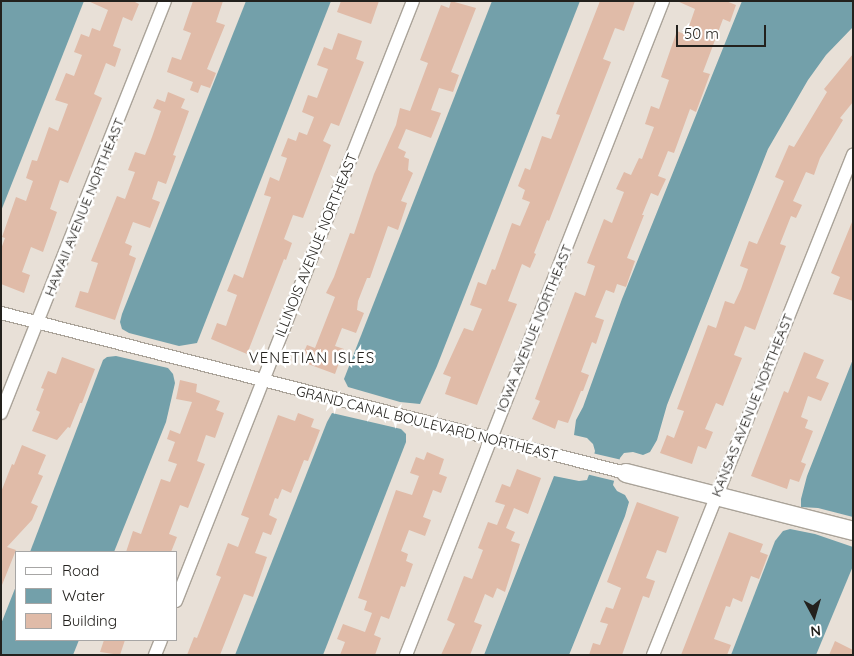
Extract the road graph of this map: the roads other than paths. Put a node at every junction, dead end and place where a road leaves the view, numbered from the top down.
1 (165, 1) edge
2 (412, 1) edge
3 (663, 1) edge
4 (853, 155) edge
5 (1, 313) edge
6 (38, 322) junction
7 (262, 381) junction
8 (1, 413) edge
9 (490, 439) junction
10 (626, 474) joint
11 (716, 496) junction
12 (853, 531) edge
13 (178, 597) edge
14 (161, 641) edge
15 (156, 655) edge
16 (406, 655) edge
17 (653, 655) edge

1 - 6 street, HAWAII AVENUE NORTHEAST
2 - 7 street, ILLINOIS AVENUE NORTHEAST
3 - 9 street, IOWA AVENUE NORTHEAST
4 - 11 street, KANSAS AVENUE NORTHEAST
5 - 6 street, GRAND CANAL BOULEVARD NORTHEAST
6 - 7 street, GRAND CANAL BOULEVARD NORTHEAST
6 - 8 street, HAWAII AVENUE NORTHEAST
7 - 9 street, GRAND CANAL BOULEVARD NORTHEAST
7 - 13 street, ILLINOIS AVENUE NORTHEAST
9 - 10 street, GRAND CANAL BOULEVARD NORTHEAST
9 - 16 street, IOWA AVENUE NORTHEAST
10 - 11 street, GRAND CANAL BOULEVARD NORTHEAST
11 - 12 street, GRAND CANAL BOULEVARD NORTHEAST
11 - 17 street, KANSAS AVENUE NORTHEAST
14 - 15 street

